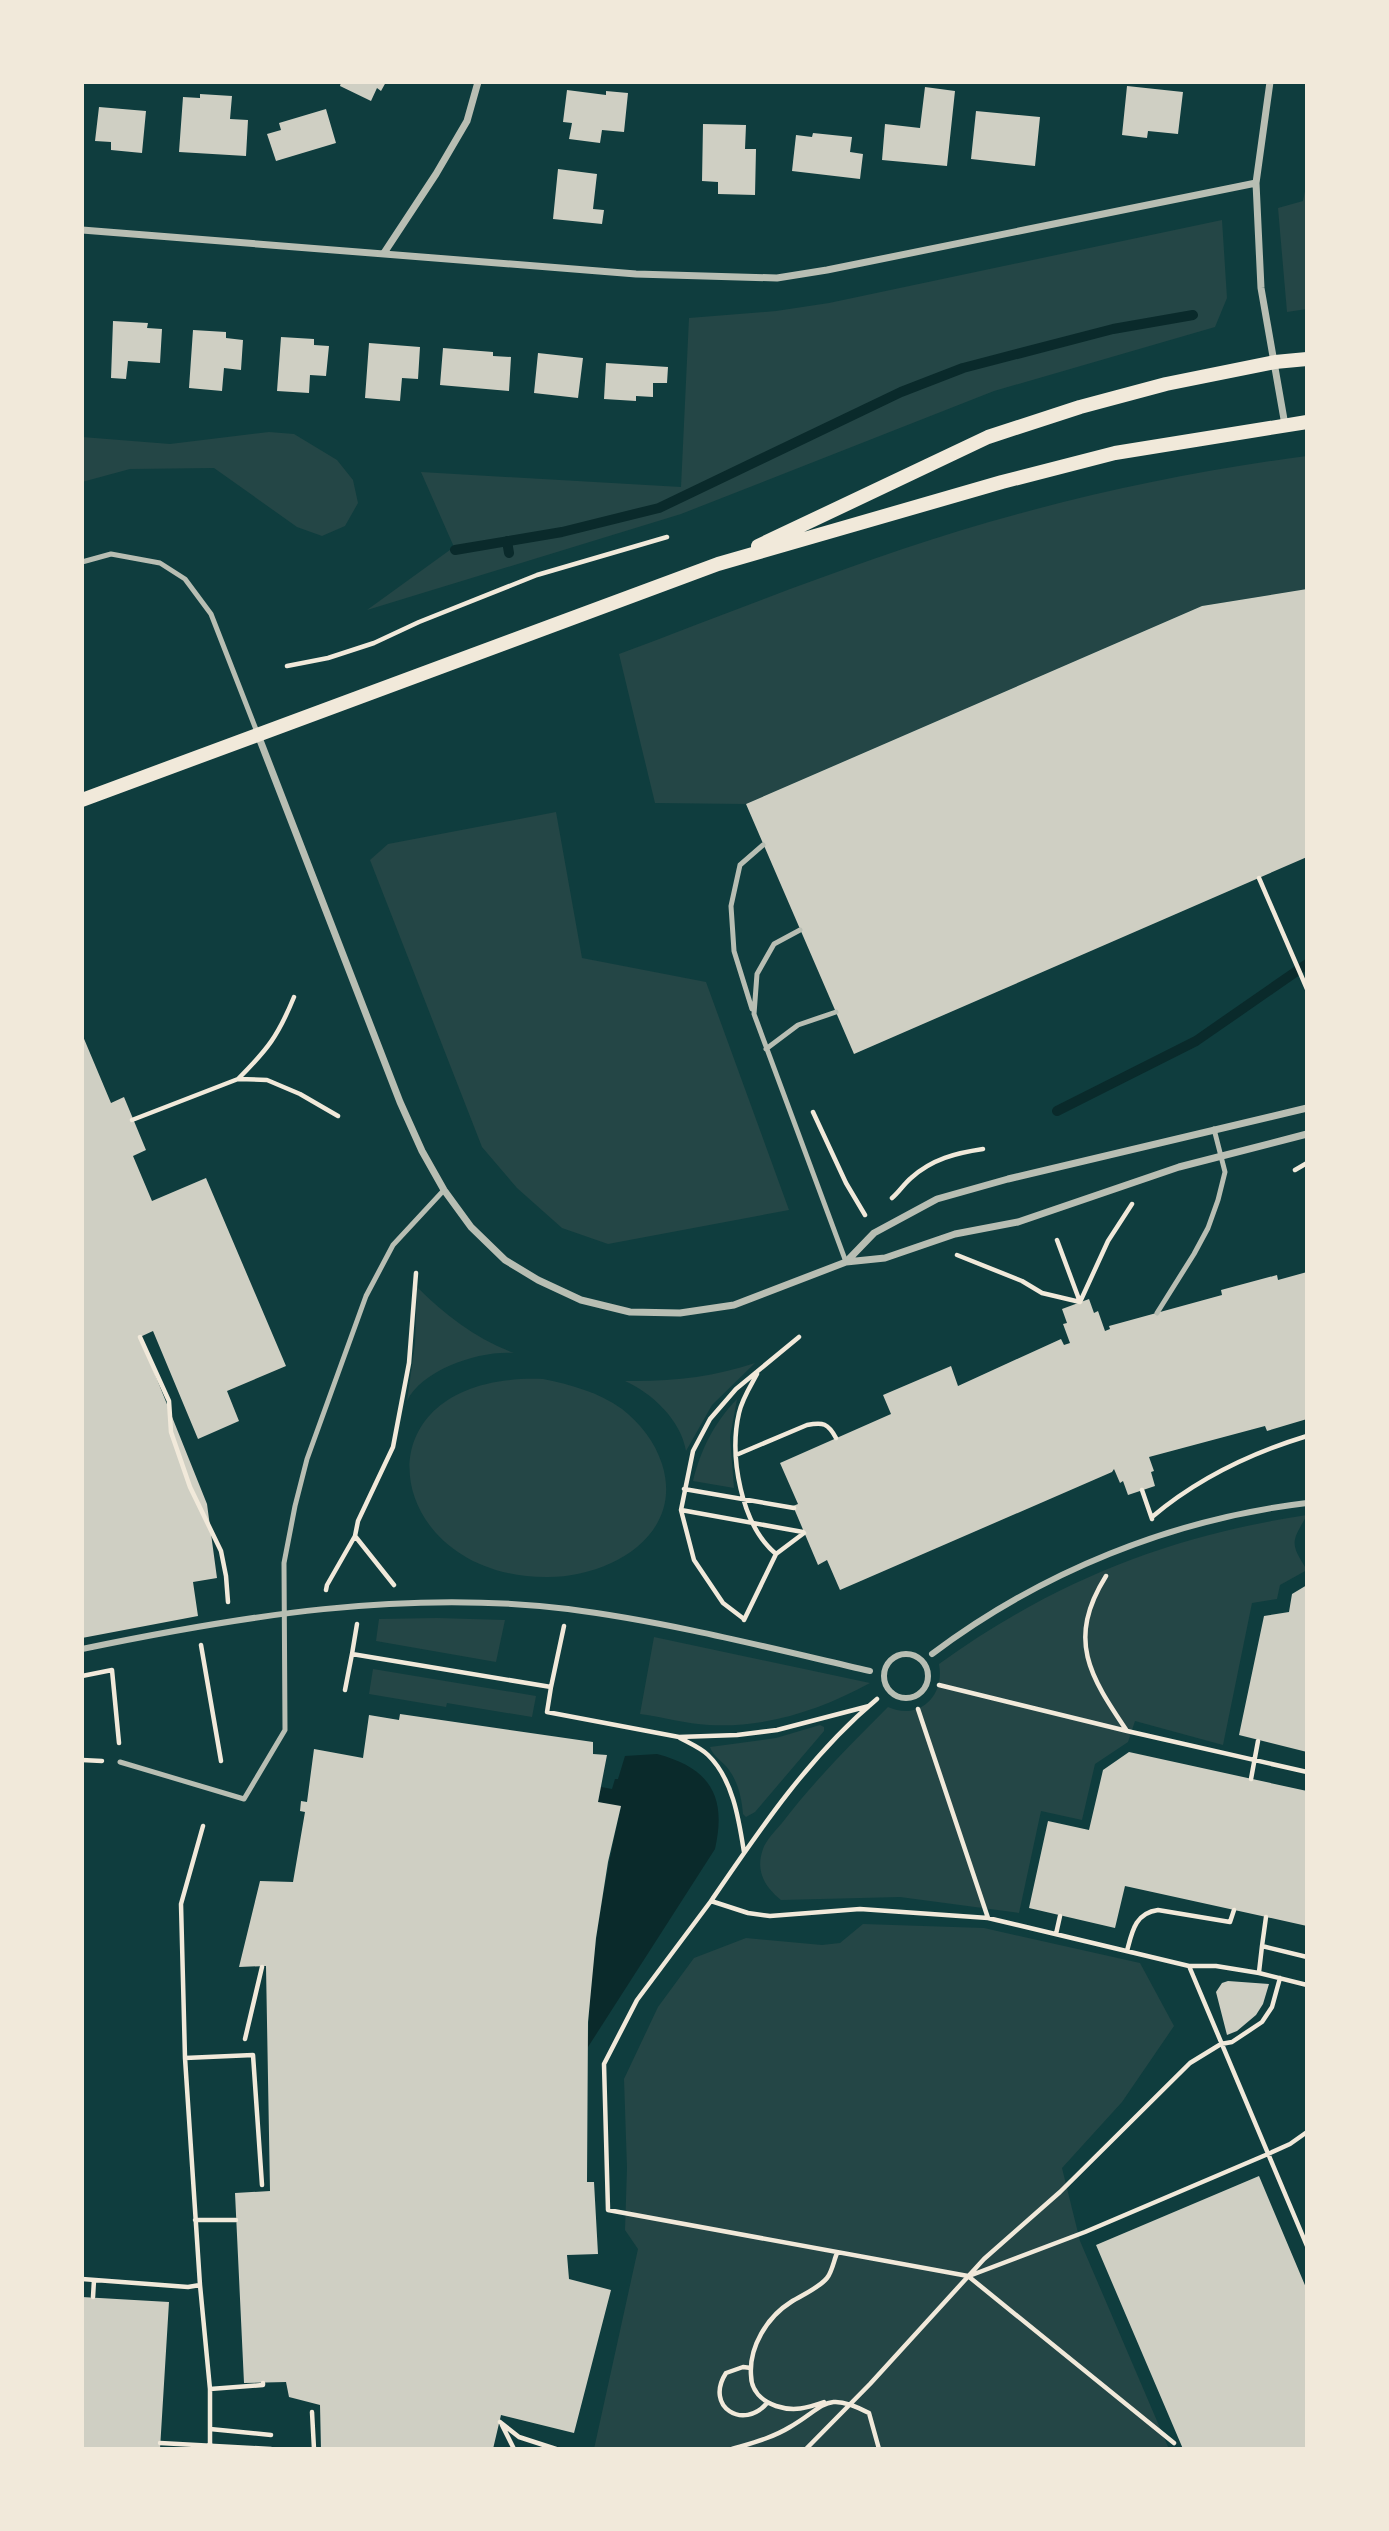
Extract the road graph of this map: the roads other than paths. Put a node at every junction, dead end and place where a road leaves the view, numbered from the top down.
1 (478, 82) edge
2 (1270, 82) edge
3 (1256, 183) junction
4 (82, 230) edge
5 (384, 253) junction
6 (1307, 359) edge
7 (1275, 362) junction
8 (1307, 422) edge
9 (1285, 425) junction
10 (82, 562) edge
11 (718, 564) junction
12 (258, 735) junction
13 (82, 800) edge
14 (763, 845) dead end
15 (800, 930) dead end
16 (836, 1012) dead end
17 (754, 1014) junction
18 (766, 1049) junction
19 (1307, 1108) edge
20 (1214, 1129) junction
21 (1307, 1134) edge
22 (1221, 1155) junction
23 (444, 1190) junction
24 (846, 1262) junction
25 (1157, 1313) dead end
26 (1307, 1503) edge
27 (82, 1649) edge
28 (932, 1654) dead end
29 (870, 1671) dead end
30 (928, 1676) joint
31 (120, 1762) road end

1 - 5 street
2 - 3 street
3 - 5 street
3 - 7 street
4 - 5 street
6 - 7 main road
7 - 9 street
7 - 11 main road
8 - 9 main road
9 - 11 main road
10 - 12 lane
11 - 12 main road
12 - 13 main road
12 - 23 street
14 - 17 lane
15 - 17 lane
16 - 18 lane
17 - 18 lane
18 - 24 lane
19 - 20 street
20 - 22 lane
20 - 24 street
21 - 22 street
22 - 24 street
22 - 25 lane
23 - 24 street
23 - 31 lane
26 - 28 street
27 - 29 street
30 - 30 street

